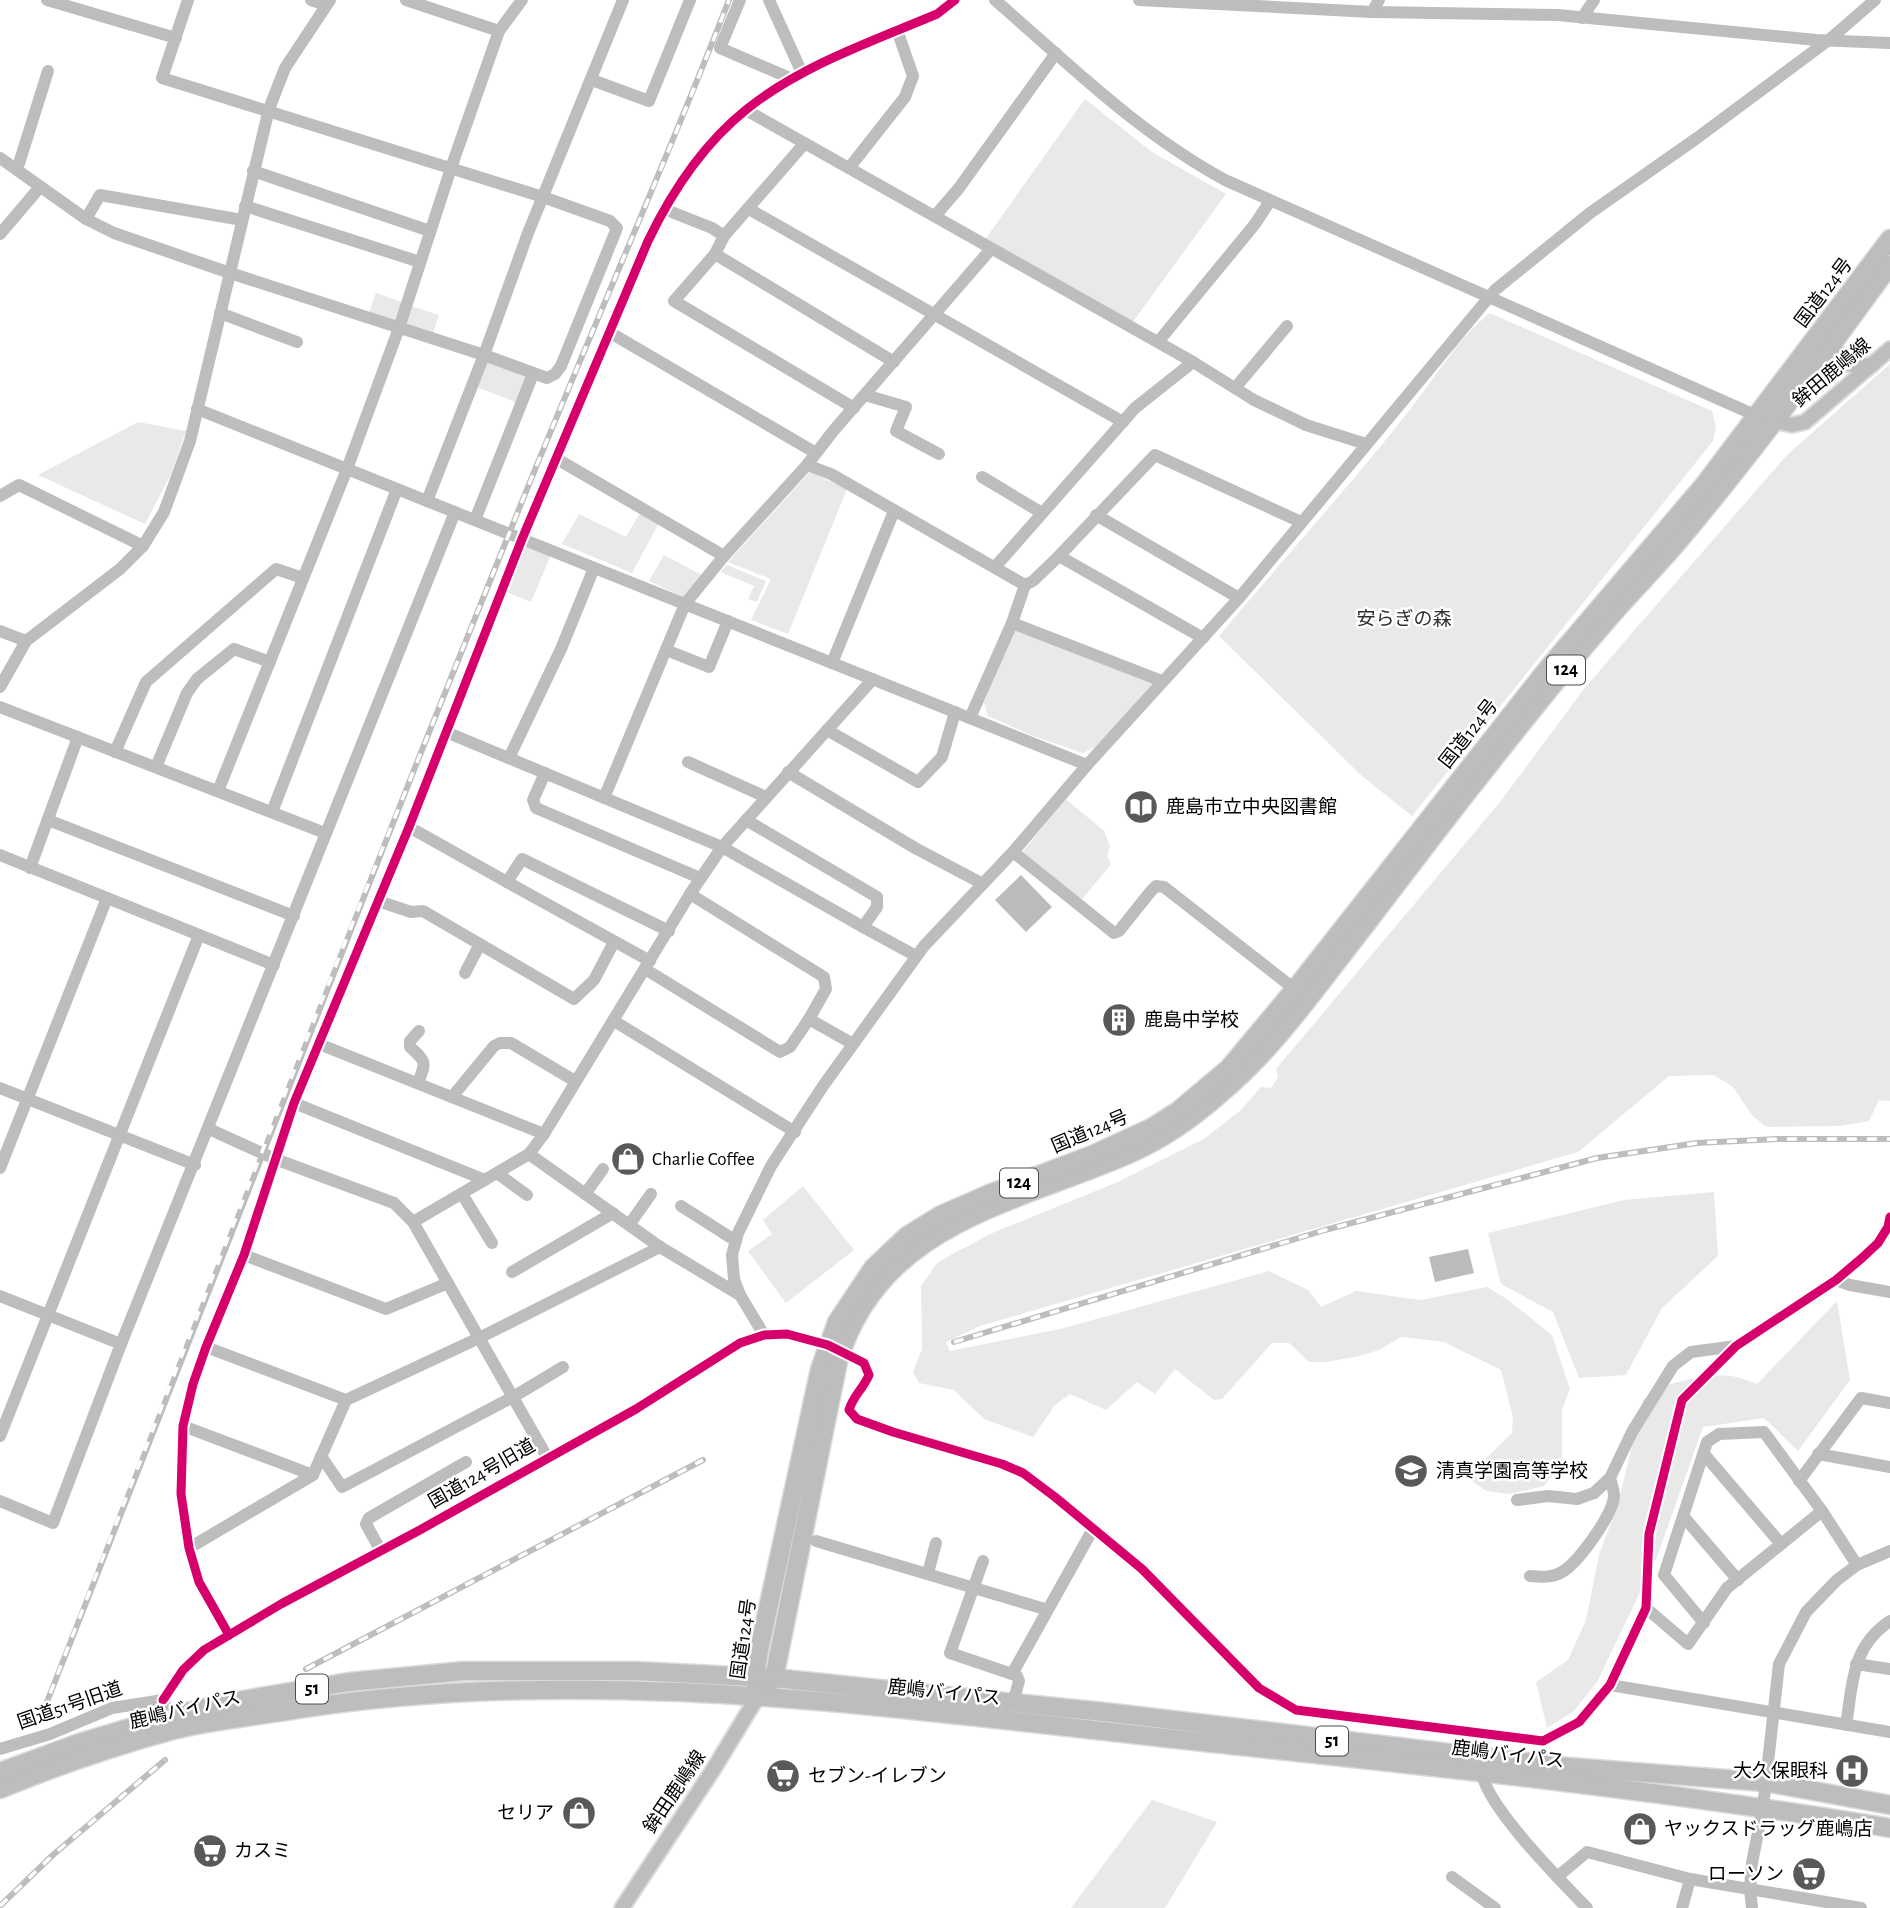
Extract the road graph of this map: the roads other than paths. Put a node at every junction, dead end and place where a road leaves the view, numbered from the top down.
1 (47, 0) edge
2 (188, 0) edge
3 (311, 0) edge
4 (406, 0) edge
5 (522, 0) edge
6 (623, 0) edge
7 (690, 0) edge
8 (740, 0) edge
9 (769, 0) edge
10 (955, 0) edge
11 (995, 0) edge
12 (1139, 0) edge
13 (1380, 0) edge
14 (1594, 0) edge
15 (1875, 0) edge
16 (328, 2) edge
17 (1300, 4) edge
18 (1372, 12) junction
19 (1582, 18) junction
20 (897, 30) junction
21 (499, 31) junction
22 (176, 38) junction
23 (1830, 39) junction
24 (1890, 43) edge
25 (1056, 53) junction
26 (48, 71) dead end
27 (797, 76) junction
28 (592, 80) junction
29 (269, 110) junction
30 (746, 110) junction
31 (804, 144) junction
32 (0, 158) edge
33 (451, 168) junction
34 (849, 168) junction
35 (17, 170) junction
36 (253, 171) junction
37 (40, 187) junction
38 (543, 197) junction
39 (1270, 201) junction
40 (245, 206) junction
41 (664, 209) junction
42 (749, 209) junction
43 (935, 216) junction
44 (86, 219) junction
45 (242, 219) junction
46 (430, 231) junction
47 (0, 234) edge
48 (724, 236) junction
49 (1890, 239) edge
50 (991, 249) junction
51 (715, 254) junction
52 (420, 262) junction
53 (1890, 265) edge
54 (230, 273) junction
55 (1488, 298) junction
56 (220, 313) junction
57 (934, 315) junction
58 (1287, 326) dead end
59 (399, 328) junction
60 (609, 332) junction
61 (1834, 341) junction
62 (297, 342) dead end
63 (1158, 342) junction
64 (1890, 349) edge
65 (484, 355) junction
66 (894, 362) junction
67 (1193, 362) junction
68 (1872, 365) junction
69 (533, 374) junction
70 (1236, 388) junction
71 (865, 395) junction
72 (854, 408) junction
73 (197, 409) junction
74 (1765, 419) junction
75 (1123, 422) junction
76 (1366, 444) junction
77 (816, 453) junction
78 (939, 454) dead end
79 (557, 459) junction
80 (807, 465) junction
81 (347, 469) junction
82 (982, 477) dead end
83 (397, 489) junction
84 (0, 496) edge
85 (427, 501) junction
86 (894, 511) junction
87 (455, 512) junction
88 (1042, 513) junction
89 (1096, 515) junction
90 (475, 520) junction
91 (1301, 522) junction
92 (522, 539) junction
93 (143, 546) junction
94 (724, 556) junction
95 (1059, 556) junction
96 (995, 567) junction
97 (594, 568) junction
98 (303, 578) junction
99 (1025, 584) junction
100 (1239, 598) junction
101 (685, 604) junction
102 (728, 621) junction
103 (1012, 623) junction
104 (0, 631) edge
105 (1203, 638) junction
106 (26, 641) junction
107 (666, 650) junction
108 (270, 662) junction
109 (832, 663) junction
110 (873, 679) junction
111 (1162, 681) junction
112 (0, 687) edge
113 (0, 707) edge
114 (955, 712) junction
115 (970, 718) junction
116 (827, 730) junction
117 (446, 732) junction
118 (78, 737) junction
119 (115, 752) junction
120 (509, 758) junction
121 (688, 762) dead end
122 (1087, 765) junction
123 (156, 767) junction
124 (788, 772) junction
125 (545, 773) junction
126 (218, 791) junction
127 (766, 797) junction
128 (604, 798) junction
129 (272, 813) junction
130 (48, 820) junction
131 (746, 820) junction
132 (409, 827) junction
133 (325, 833) junction
134 (722, 847) junction
135 (1013, 852) junction
136 (0, 855) edge
137 (30, 867) junction
138 (701, 878) junction
139 (507, 882) junction
140 (983, 884) junction
141 (690, 894) junction
142 (107, 898) junction
143 (379, 901) junction
144 (294, 916) junction
145 (863, 928) junction
146 (669, 932) junction
147 (199, 935) junction
148 (614, 942) junction
149 (480, 944) junction
150 (916, 956) junction
151 (274, 965) junction
152 (647, 965) junction
153 (465, 972) dead end
154 (1302, 994) junction
155 (809, 1019) junction
156 (614, 1021) junction
157 (419, 1031) dead end
158 (319, 1044) junction
159 (853, 1044) junction
160 (575, 1081) junction
161 (418, 1083) junction
162 (0, 1088) edge
163 (452, 1097) junction
164 (27, 1099) junction
165 (294, 1103) junction
166 (209, 1129) junction
167 (795, 1132) junction
168 (544, 1134) junction
169 (121, 1136) junction
170 (529, 1154) junction
171 (275, 1159) junction
172 (195, 1165) junction
173 (0, 1168) edge
174 (603, 1169) dead end
175 (497, 1173) junction
176 (485, 1180) junction
177 (462, 1194) junction
178 (585, 1194) junction
179 (651, 1194) dead end
180 (527, 1195) dead end
181 (681, 1206) dead end
182 (613, 1213) junction
183 (1890, 1217) edge
184 (413, 1222) junction
185 (629, 1225) junction
186 (736, 1241) junction
187 (492, 1243) dead end
188 (660, 1247) junction
189 (244, 1255) junction
190 (512, 1272) dead end
191 (1836, 1280) junction
192 (448, 1283) junction
193 (1890, 1292) edge
194 (740, 1295) junction
195 (0, 1296) edge
196 (49, 1315) junction
197 (764, 1335) junction
198 (479, 1338) junction
199 (121, 1344) junction
200 (1736, 1346) junction
201 (206, 1348) junction
202 (835, 1348) junction
203 (564, 1367) dead end
204 (513, 1397) junction
205 (346, 1400) junction
206 (1890, 1403) edge
207 (183, 1426) junction
208 (0, 1436) edge
209 (1704, 1454) junction
210 (1818, 1454) junction
211 (321, 1456) junction
212 (547, 1457) junction
213 (466, 1462) dead end
214 (1890, 1466) edge
215 (313, 1475) junction
216 (1610, 1478) junction
217 (1798, 1481) junction
218 (1517, 1500) dead end
219 (0, 1501) edge
220 (1822, 1511) junction
221 (1684, 1516) junction
222 (1093, 1530) junction
223 (816, 1541) dead end
224 (936, 1543) dead end
225 (1781, 1544) junction
226 (189, 1548) junction
227 (381, 1551) junction
228 (1890, 1552) edge
229 (983, 1561) dead end
230 (1857, 1565) junction
231 (928, 1573) junction
232 (1530, 1576) dead end
233 (1738, 1580) junction
234 (973, 1586) junction
235 (1646, 1608) junction
236 (1045, 1609) dead end
237 (1890, 1621) edge
238 (1704, 1623) junction
239 (229, 1635) junction
240 (1856, 1664) junction
241 (1890, 1670) edge
242 (1012, 1674) junction
243 (755, 1676) junction
244 (774, 1678) junction
245 (1610, 1685) junction
246 (758, 1696) junction
247 (1013, 1703) junction
248 (1775, 1714) junction
249 (169, 1715) junction
250 (1846, 1725) junction
251 (1890, 1732) edge
252 (0, 1749) edge
253 (0, 1772) edge
254 (1482, 1773) junction
255 (1765, 1782) junction
256 (0, 1789) edge
257 (1890, 1805) edge
258 (1763, 1807) junction
259 (1890, 1828) edge
260 (1452, 1877) dead end
261 (1557, 1877) junction
262 (1690, 1879) junction
263 (1750, 1888) junction
264 (1844, 1907) edge
265 (622, 1908) edge
266 (1495, 1908) edge
267 (1587, 1908) edge
268 (1682, 1908) edge
269 (1752, 1908) edge
270 (1861, 1908) edge

1 - 22 street
2 - 22 street
3 - 16 street
4 - 21 street
5 - 21 street
6 - 28 street
7 - 28 street
8 - 27 street
9 - 27 street
10 - 20 street
11 - 25 street
12 - 17 street
13 - 18 street
14 - 19 street
15 - 23 street
16 - 29 street
17 - 18 street
18 - 19 street
19 - 23 street
20 - 27 street
20 - 34 street
21 - 33 street
22 - 29 street
23 - 24 street
23 - 55 street
25 - 39 street
25 - 43 street
26 - 35 street
27 - 30 street
28 - 38 street
29 - 33 street
29 - 36 street
30 - 31 street
30 - 41 street
31 - 34 street
31 - 42 street
32 - 35 street
33 - 38 street
33 - 46 street
34 - 43 street
35 - 37 street
36 - 40 street
36 - 46 street
37 - 44 street
37 - 47 street
38 - 65 street
38 - 69 street
39 - 55 street
39 - 63 street
40 - 45 street
40 - 52 street
41 - 48 street
41 - 60 street
42 - 48 street
42 - 57 street
43 - 50 street
44 - 45 street
44 - 54 street
45 - 54 street
46 - 52 street
48 - 51 street
49 - 74 highway, 国道124号 / 124
50 - 57 street
50 - 63 street
51 - 66 street
51 - 72 street
52 - 59 street
53 - 61 highway, 国道124号 / 124
54 - 56 street
54 - 59 street
55 - 74 street
55 - 76 street
56 - 62 street
56 - 73 street
57 - 66 street
57 - 75 street
58 - 70 street
59 - 65 street
59 - 81 street
60 - 77 street
60 - 79 street
61 - 68 main road
61 - 74 highway, 国道124号 / 124
63 - 67 street
64 - 68 main road, 鉾田鹿嶋線
65 - 69 street
65 - 85 street
66 - 71 street
67 - 70 street
67 - 75 street
68 - 74 main road, 鉾田鹿嶋線
69 - 90 street
70 - 76 street
71 - 72 street
71 - 78 street
72 - 77 street
73 - 81 street
73 - 93 street
74 - 154 highway, 国道124号 / 124
75 - 88 street
76 - 91 street
77 - 80 street
79 - 92 street
79 - 94 street
80 - 86 street
80 - 94 street
81 - 83 street
81 - 98 street
82 - 88 street
83 - 85 street
83 - 129 street
84 - 93 street
85 - 87 street
86 - 96 street
86 - 109 street
87 - 90 street
87 - 133 street
88 - 96 street
89 - 91 street
89 - 95 street
89 - 100 street
90 - 92 street
91 - 100 street
92 - 97 street
92 - 117 street
93 - 106 street
94 - 101 street
95 - 99 street
95 - 105 street
96 - 99 street
97 - 101 street
97 - 120 street
98 - 108 street
98 - 119 street
99 - 103 street
100 - 105 street
101 - 102 street
101 - 107 street
102 - 107 street
102 - 109 street
103 - 111 street
103 - 115 street
104 - 106 street
105 - 111 street
106 - 112 street
107 - 128 street
108 - 123 street
108 - 126 street
109 - 110 street
110 - 114 street
110 - 116 street
111 - 122 street
113 - 118 street
114 - 115 street
114 - 116 street
115 - 122 street
116 - 124 street
117 - 120 street
117 - 132 street
118 - 119 street
118 - 130 street
119 - 123 street
120 - 125 street
121 - 127 street
122 - 135 street
123 - 126 street
124 - 127 street
124 - 140 street
125 - 128 street
125 - 138 street
126 - 129 street
127 - 131 street
128 - 134 street
129 - 133 street
130 - 137 street
130 - 144 street
131 - 134 street
131 - 145 street
132 - 139 street
132 - 143 street
133 - 144 street
134 - 138 street
134 - 145 street
135 - 140 street
135 - 154 street
136 - 137 street
137 - 142 street
138 - 141 street
139 - 146 street
139 - 148 street
140 - 150 street
141 - 146 street
141 - 155 street
142 - 147 street
142 - 164 street
143 - 149 street
143 - 158 street
144 - 151 street
145 - 150 street
146 - 152 street
147 - 151 street
147 - 169 street
148 - 149 street
148 - 152 street
149 - 153 street
150 - 159 street
151 - 166 street
152 - 155 street
152 - 156 street
154 - 202 highway, 国道124号 / 124
155 - 159 street
156 - 160 street
156 - 167 street
157 - 161 street
158 - 161 street
158 - 165 street
159 - 167 street
160 - 163 street
160 - 168 street
161 - 163 street
162 - 164 street
163 - 168 street
164 - 169 street
164 - 173 street
165 - 171 street
165 - 176 street
166 - 171 street
166 - 172 street
167 - 186 street
168 - 170 street
169 - 172 street
169 - 196 street
170 - 175 street
170 - 178 street
171 - 184 street
171 - 189 street
172 - 199 street
174 - 178 street
175 - 176 street
175 - 180 street
176 - 177 street
177 - 184 street
177 - 187 street
178 - 182 street
179 - 185 street
181 - 186 street
182 - 185 street
182 - 190 street
183 - 191 street
184 - 192 street
185 - 188 street
186 - 194 street
188 - 194 street
188 - 198 street
189 - 192 street
189 - 201 street
191 - 193 street
191 - 200 street
192 - 198 street
194 - 197 street
195 - 196 street
196 - 199 street
196 - 208 street
197 - 202 street, 国道124号旧道
197 - 212 street, 国道124号旧道
198 - 204 street
198 - 205 street
199 - 219 street
200 - 216 street
200 - 235 street
201 - 205 street
201 - 207 street
202 - 222 street
202 - 243 highway, 国道124号 / 124
202 - 244 highway, 国道124号 / 124
203 - 204 street
204 - 211 street
204 - 212 street
205 - 211 street
206 - 210 street
207 - 215 street
207 - 226 street
209 - 217 street
209 - 221 street
209 - 225 street
210 - 214 street
210 - 217 street
211 - 215 street
212 - 227 street, 国道124号旧道
213 - 227 street
215 - 226 street
216 - 218 street
216 - 232 street
217 - 220 street
220 - 225 street
220 - 230 street
221 - 233 street
221 - 238 street
222 - 242 street
222 - 245 street
223 - 231 street
224 - 231 street
225 - 233 street
226 - 239 street
227 - 239 street, 国道124号旧道
228 - 230 street
229 - 234 street
230 - 248 street
231 - 234 street
233 - 238 street
234 - 236 street
234 - 242 street
235 - 238 street
235 - 245 street
237 - 240 street
239 - 249 street, 国道124号旧道
240 - 241 street
240 - 250 street
242 - 247 street
243 - 244 highway, 鹿嶋バイパス / 51
243 - 246 highway, 国道124号 / 124
243 - 249 highway, 鹿嶋バイパス / 51
244 - 246 highway, 国道124号 / 124
244 - 247 highway, 鹿嶋バイパス / 51
245 - 248 street
246 - 249 highway, 鹿嶋バイパス / 51
246 - 254 highway, 鹿嶋バイパス / 51
246 - 265 main road, 鉾田鹿嶋線
247 - 255 highway, 鹿嶋バイパス / 51
248 - 250 street
248 - 255 street
249 - 252 street, 国道51号旧道
249 - 253 highway, 鹿嶋バイパス / 51
249 - 256 highway, 鹿嶋バイパス / 51
250 - 251 street
254 - 258 highway, 鹿嶋バイパス / 51
254 - 261 street
255 - 257 highway, 鹿嶋バイパス / 51
255 - 258 street
258 - 259 highway, 鹿嶋バイパス / 51
258 - 263 street
260 - 266 street
261 - 262 street
261 - 267 street
262 - 263 street
262 - 268 street
263 - 264 street
263 - 269 street
264 - 270 street

